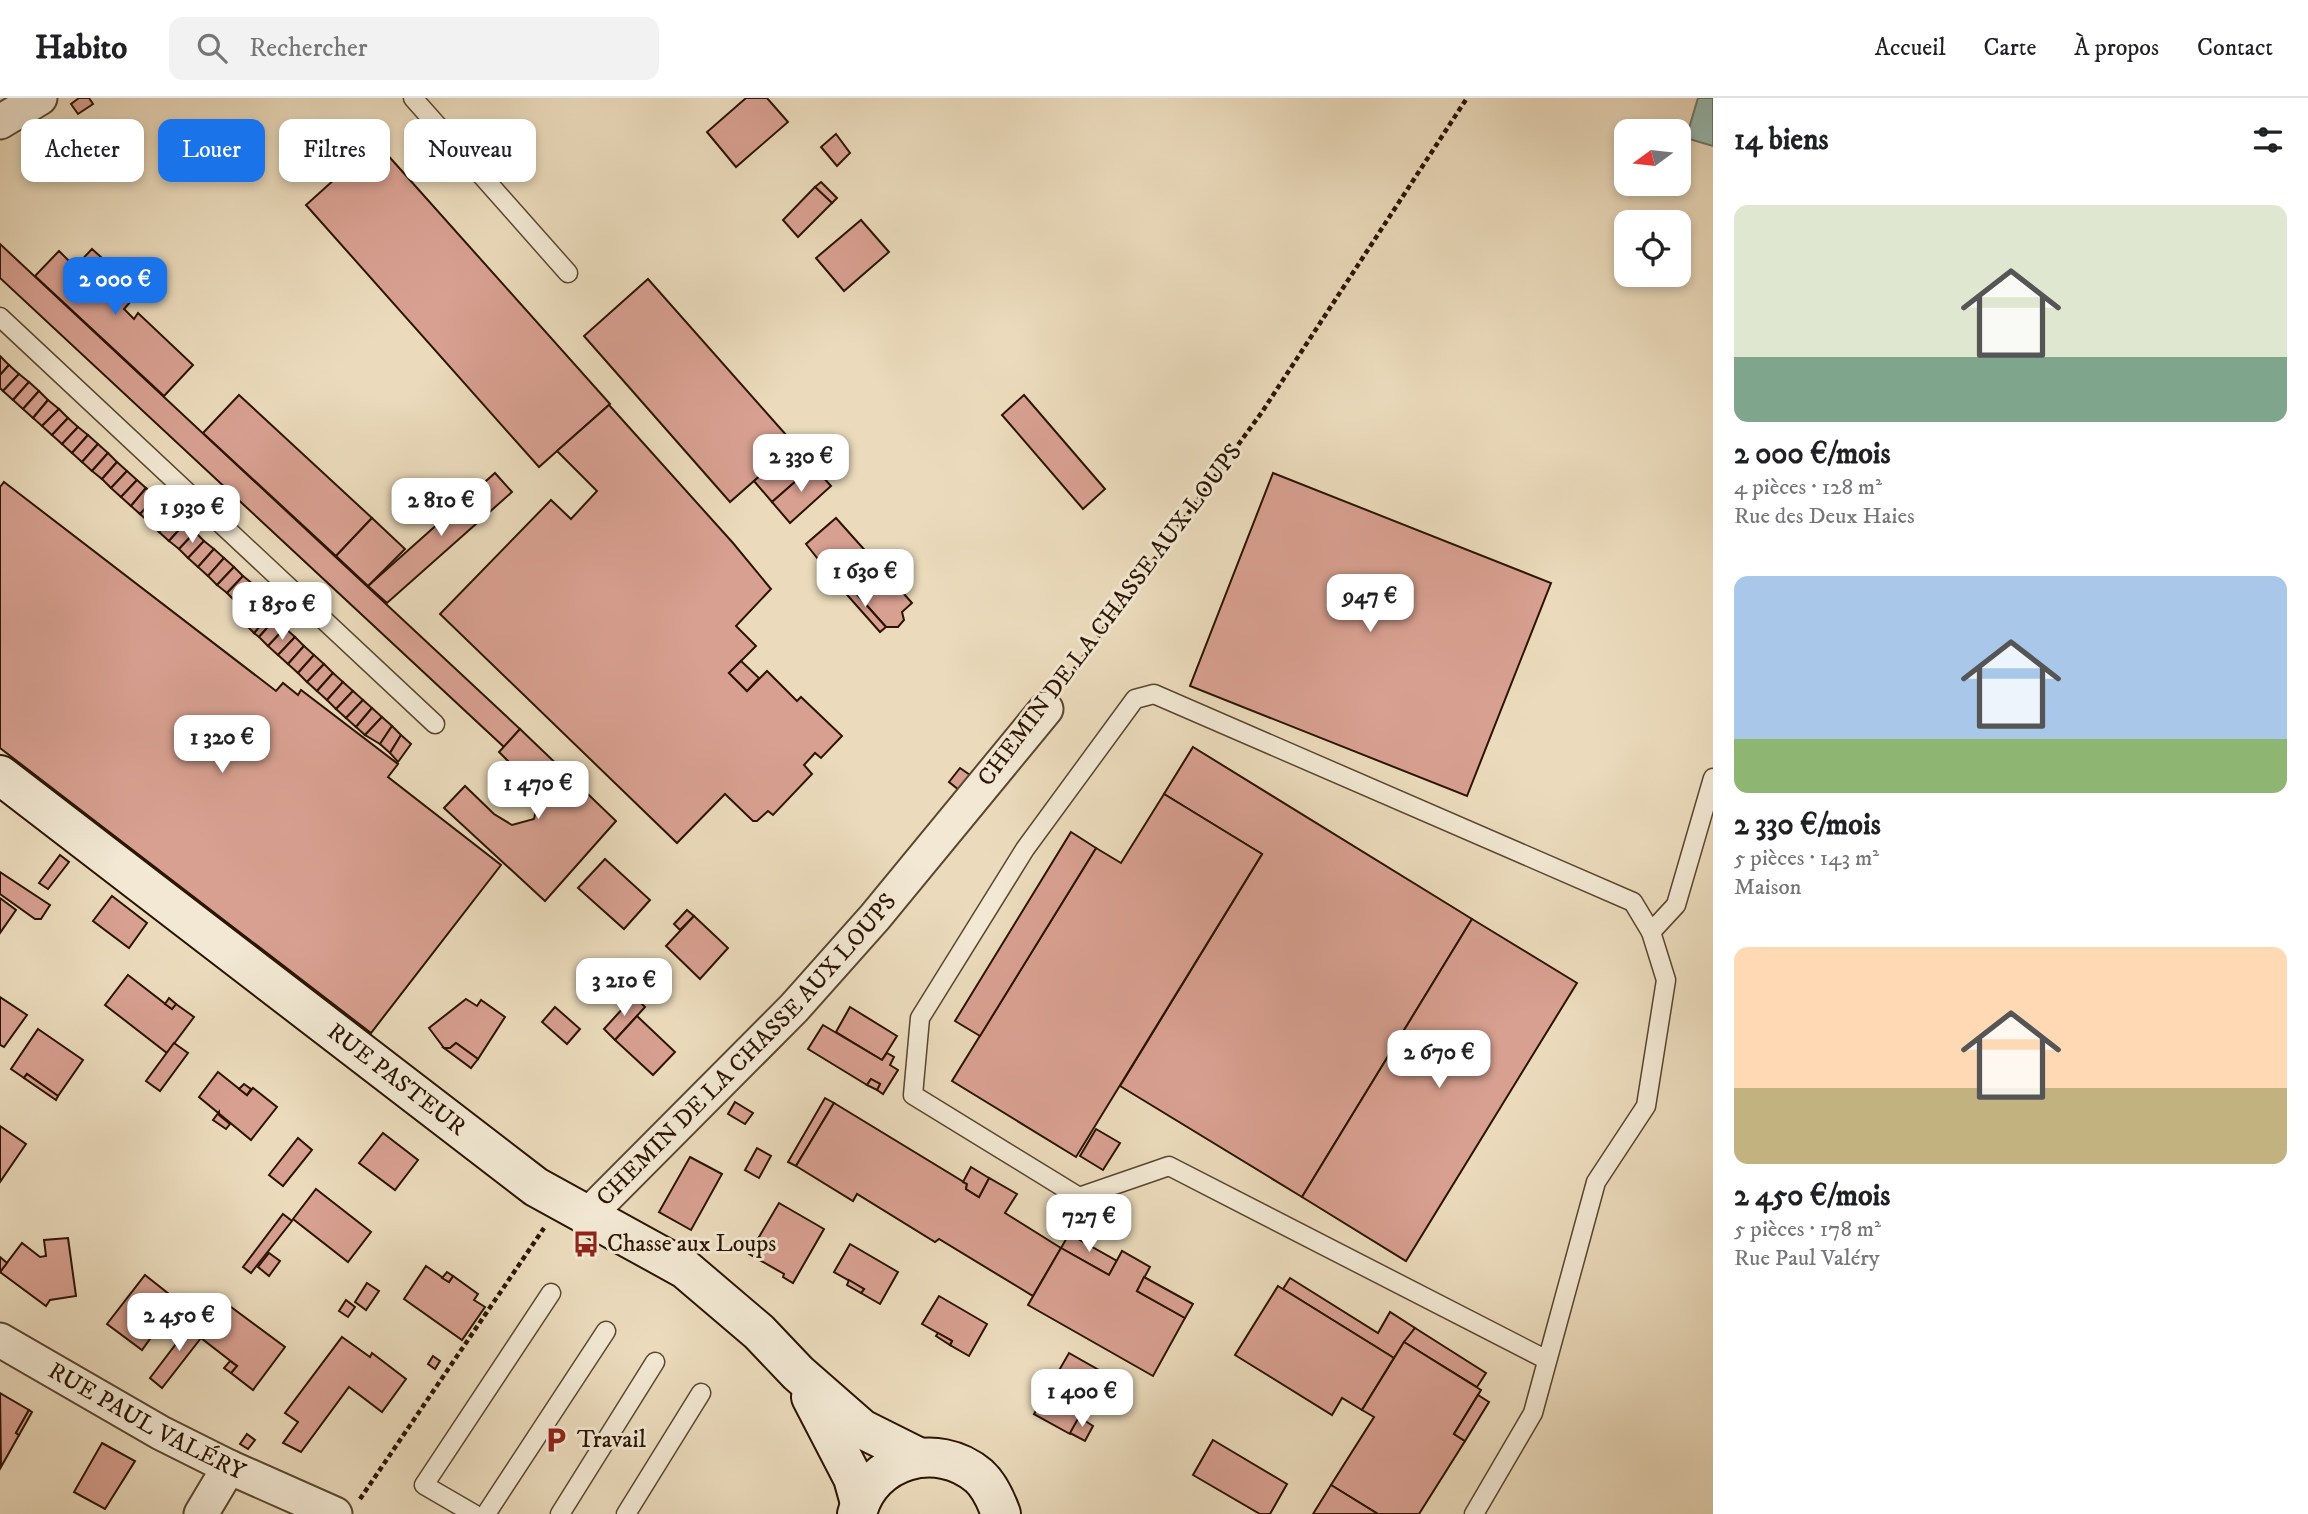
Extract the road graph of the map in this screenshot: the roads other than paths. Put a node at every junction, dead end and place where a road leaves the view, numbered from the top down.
1 (40, 98) edge
2 (413, 98) edge
3 (0, 122) edge
4 (568, 273) dead end
5 (0, 317) edge
6 (1046, 709) road end
7 (435, 724) dead end
8 (0, 775) edge
9 (1713, 778) edge
10 (1651, 932) junction
11 (575, 1208) junction
12 (551, 1293) dead end
13 (606, 1331) dead end
14 (0, 1340) edge
15 (1547, 1360) junction
16 (655, 1362) dead end
17 (798, 1373) junction
18 (701, 1393) dead end
19 (918, 1457) junction
20 (229, 1468) junction
21 (346, 1508) edge
22 (858, 1508) edge
23 (201, 1514) edge
24 (474, 1514) edge
25 (486, 1514) edge
26 (560, 1514) edge
27 (626, 1514) edge
28 (1001, 1514) edge
29 (1474, 1514) edge

1 - 3 street
2 - 4 lane
5 - 7 lane
6 - 11 street, CHEMIN DE LA CHASSE AUX LOUPS
8 - 11 street, RUE PASTEUR
9 - 10 lane
10 - 15 lane
10 - 15 lane
11 - 17 street, RUE PASTEUR
12 - 24 lane
13 - 25 lane
14 - 20 street, RUE PAUL VALÉRY
15 - 29 lane
16 - 26 lane
17 - 19 street, RUE PASTEUR
17 - 22 street, RUE PASTEUR
18 - 27 lane
19 - 22 street
19 - 28 street
20 - 21 street, RUE PAUL VALÉRY
20 - 23 street

